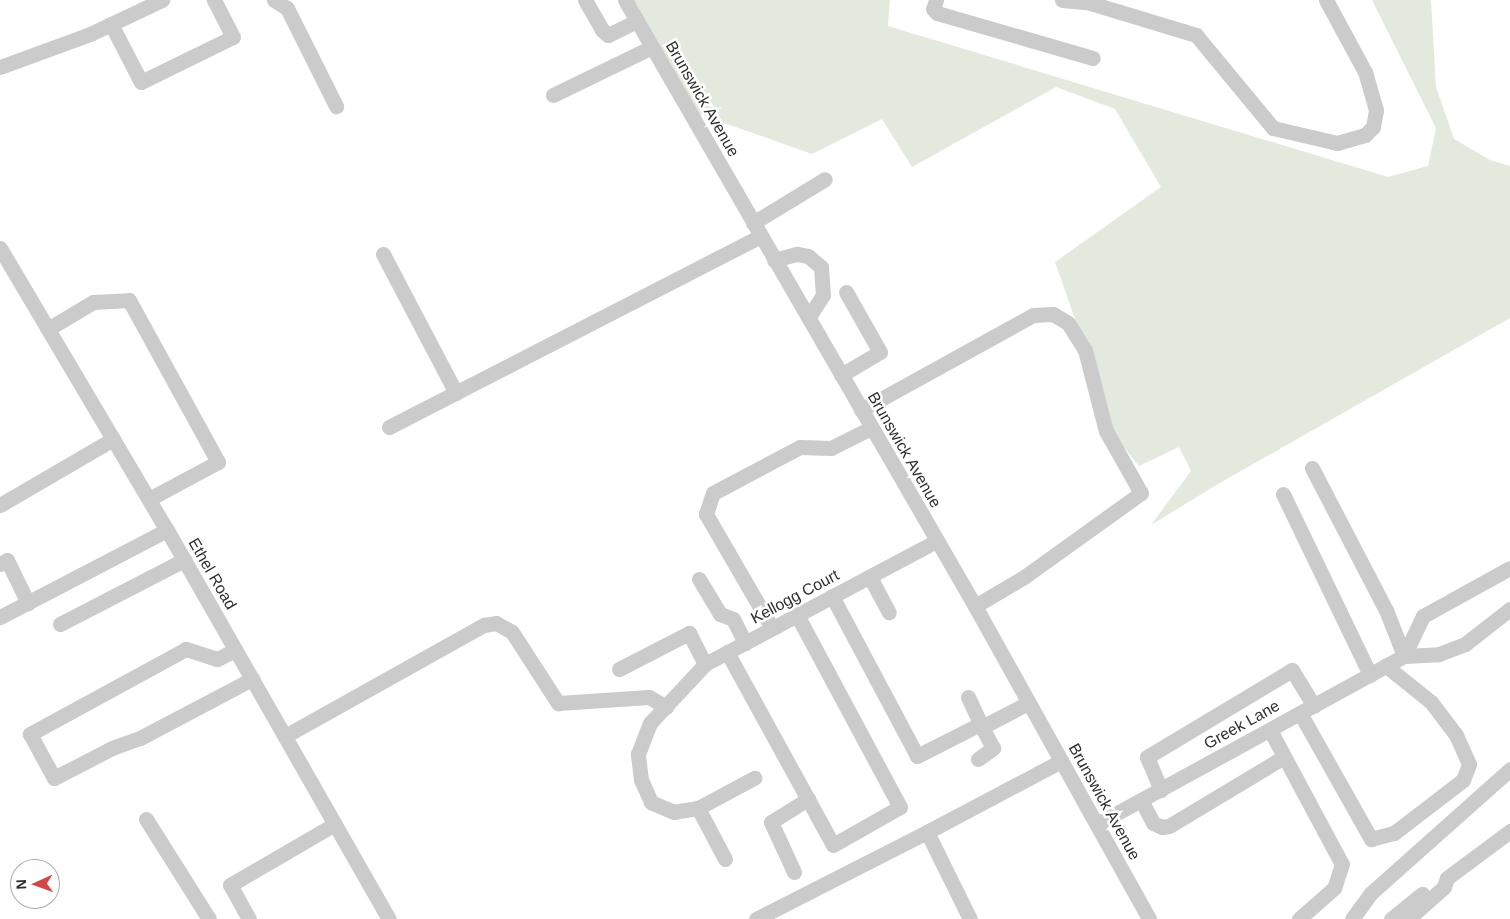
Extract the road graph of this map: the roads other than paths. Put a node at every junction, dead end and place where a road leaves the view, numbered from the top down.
1 (162, 0) edge
2 (214, 0) edge
3 (274, 0) edge
4 (585, 0) edge
5 (625, 0) edge
6 (936, 0) edge
7 (1062, 0) edge
8 (1326, 0) edge
9 (637, 21) junction
10 (111, 24) junction
11 (652, 47) junction
12 (1093, 58) dead end
13 (0, 67) edge
14 (553, 95) dead end
15 (336, 106) dead end
16 (825, 179) dead end
17 (757, 230) junction
18 (0, 248) edge
19 (384, 254) dead end
20 (774, 260) junction
21 (846, 292) dead end
22 (808, 318) junction
23 (48, 329) junction
24 (841, 375) junction
25 (456, 393) junction
26 (861, 410) junction
27 (389, 426) dead end
28 (871, 428) junction
29 (113, 438) junction
30 (1312, 468) dead end
31 (1283, 494) dead end
32 (149, 499) junction
33 (0, 505) edge
34 (167, 530) junction
35 (936, 541) junction
36 (184, 560) junction
37 (0, 564) edge
38 (1510, 568) edge
39 (870, 577) junction
40 (699, 579) dead end
41 (832, 596) junction
42 (28, 603) junction
43 (974, 606) junction
44 (1510, 609) edge
45 (889, 612) dead end
46 (797, 615) junction
47 (0, 617) edge
48 (60, 624) dead end
49 (772, 628) junction
50 (745, 643) junction
51 (235, 650) junction
52 (727, 652) junction
53 (1404, 656) junction
54 (705, 664) junction
55 (1386, 666) junction
56 (619, 669) dead end
57 (1370, 675) junction
58 (252, 679) junction
59 (968, 697) dead end
60 (1028, 703) junction
61 (1314, 706) junction
62 (666, 707) junction
63 (1300, 713) junction
64 (981, 726) junction
65 (1270, 730) junction
66 (285, 736) junction
67 (1284, 757) junction
68 (978, 759) dead end
69 (1061, 761) junction
70 (1510, 769) edge
71 (754, 778) dead end
72 (1161, 790) junction
73 (808, 800) junction
74 (1141, 800) junction
75 (698, 808) junction
76 (146, 818) dead end
77 (335, 824) junction
78 (1097, 824) junction
79 (1510, 830) edge
80 (927, 832) junction
81 (725, 859) dead end
82 (794, 872) dead end
83 (1447, 878) junction
84 (209, 919) edge
85 (249, 919) edge
86 (389, 919) edge
87 (756, 919) edge
88 (970, 919) edge
89 (1149, 919) edge
90 (1299, 919) edge
91 (1352, 919) edge
92 (1391, 919) edge
93 (1408, 919) edge

1 - 10 street
2 - 10 street
3 - 15 street
4 - 9 street
5 - 9 street, Brunswick Avenue
6 - 12 street
7 - 8 street
9 - 11 street, Brunswick Avenue
10 - 13 street
11 - 14 street
11 - 17 street, Brunswick Avenue
16 - 17 street
17 - 20 street, Brunswick Avenue
17 - 25 street
18 - 23 street, Ethel Road
19 - 25 street
20 - 22 street, Brunswick Avenue
20 - 22 street
21 - 24 street
22 - 24 street, Brunswick Avenue
23 - 29 street, Ethel Road
23 - 32 street
24 - 26 street, Brunswick Avenue
25 - 27 street
26 - 28 street, Brunswick Avenue
26 - 43 street
28 - 35 street, Brunswick Avenue
28 - 49 street
29 - 32 street, Ethel Road
29 - 33 street
30 - 53 street
31 - 57 street
32 - 34 street, Ethel Road
34 - 36 street, Ethel Road
34 - 42 street
35 - 39 street, Kellogg Court
35 - 43 street, Brunswick Avenue
36 - 48 street
36 - 51 street, Ethel Road
37 - 42 street
38 - 53 street
39 - 41 street, Kellogg Court
39 - 45 street
40 - 50 street
41 - 46 street, Kellogg Court
41 - 64 street
42 - 47 street
43 - 60 street, Brunswick Avenue
44 - 53 street
46 - 49 street, Kellogg Court
46 - 73 street
49 - 50 street, Kellogg Court
50 - 52 street, Kellogg Court
51 - 58 street, Ethel Road
51 - 58 street
52 - 54 street, Kellogg Court
52 - 73 street
53 - 55 street, Greek Lane
54 - 56 street
54 - 62 street, Kellogg Court
55 - 57 street, Greek Lane
55 - 63 street
57 - 61 street, Greek Lane
58 - 66 street, Ethel Road
59 - 64 street
60 - 64 street
60 - 69 street, Brunswick Avenue
61 - 63 street, Greek Lane
61 - 72 street
62 - 66 street
62 - 75 street, Kellogg Court
63 - 65 street, Greek Lane
64 - 68 street
65 - 67 street
65 - 72 street, Greek Lane
66 - 77 street, Ethel Road
67 - 74 street
67 - 90 street
69 - 78 street, Brunswick Avenue
69 - 80 street
70 - 91 street
71 - 75 street, Kellogg Court
72 - 74 street, Greek Lane
73 - 82 street
74 - 78 street, Greek Lane
75 - 81 street
76 - 84 street
77 - 85 street
77 - 86 street, Ethel Road
78 - 89 street, Brunswick Avenue
79 - 83 street
80 - 87 street
80 - 88 street
83 - 92 street
83 - 93 street

